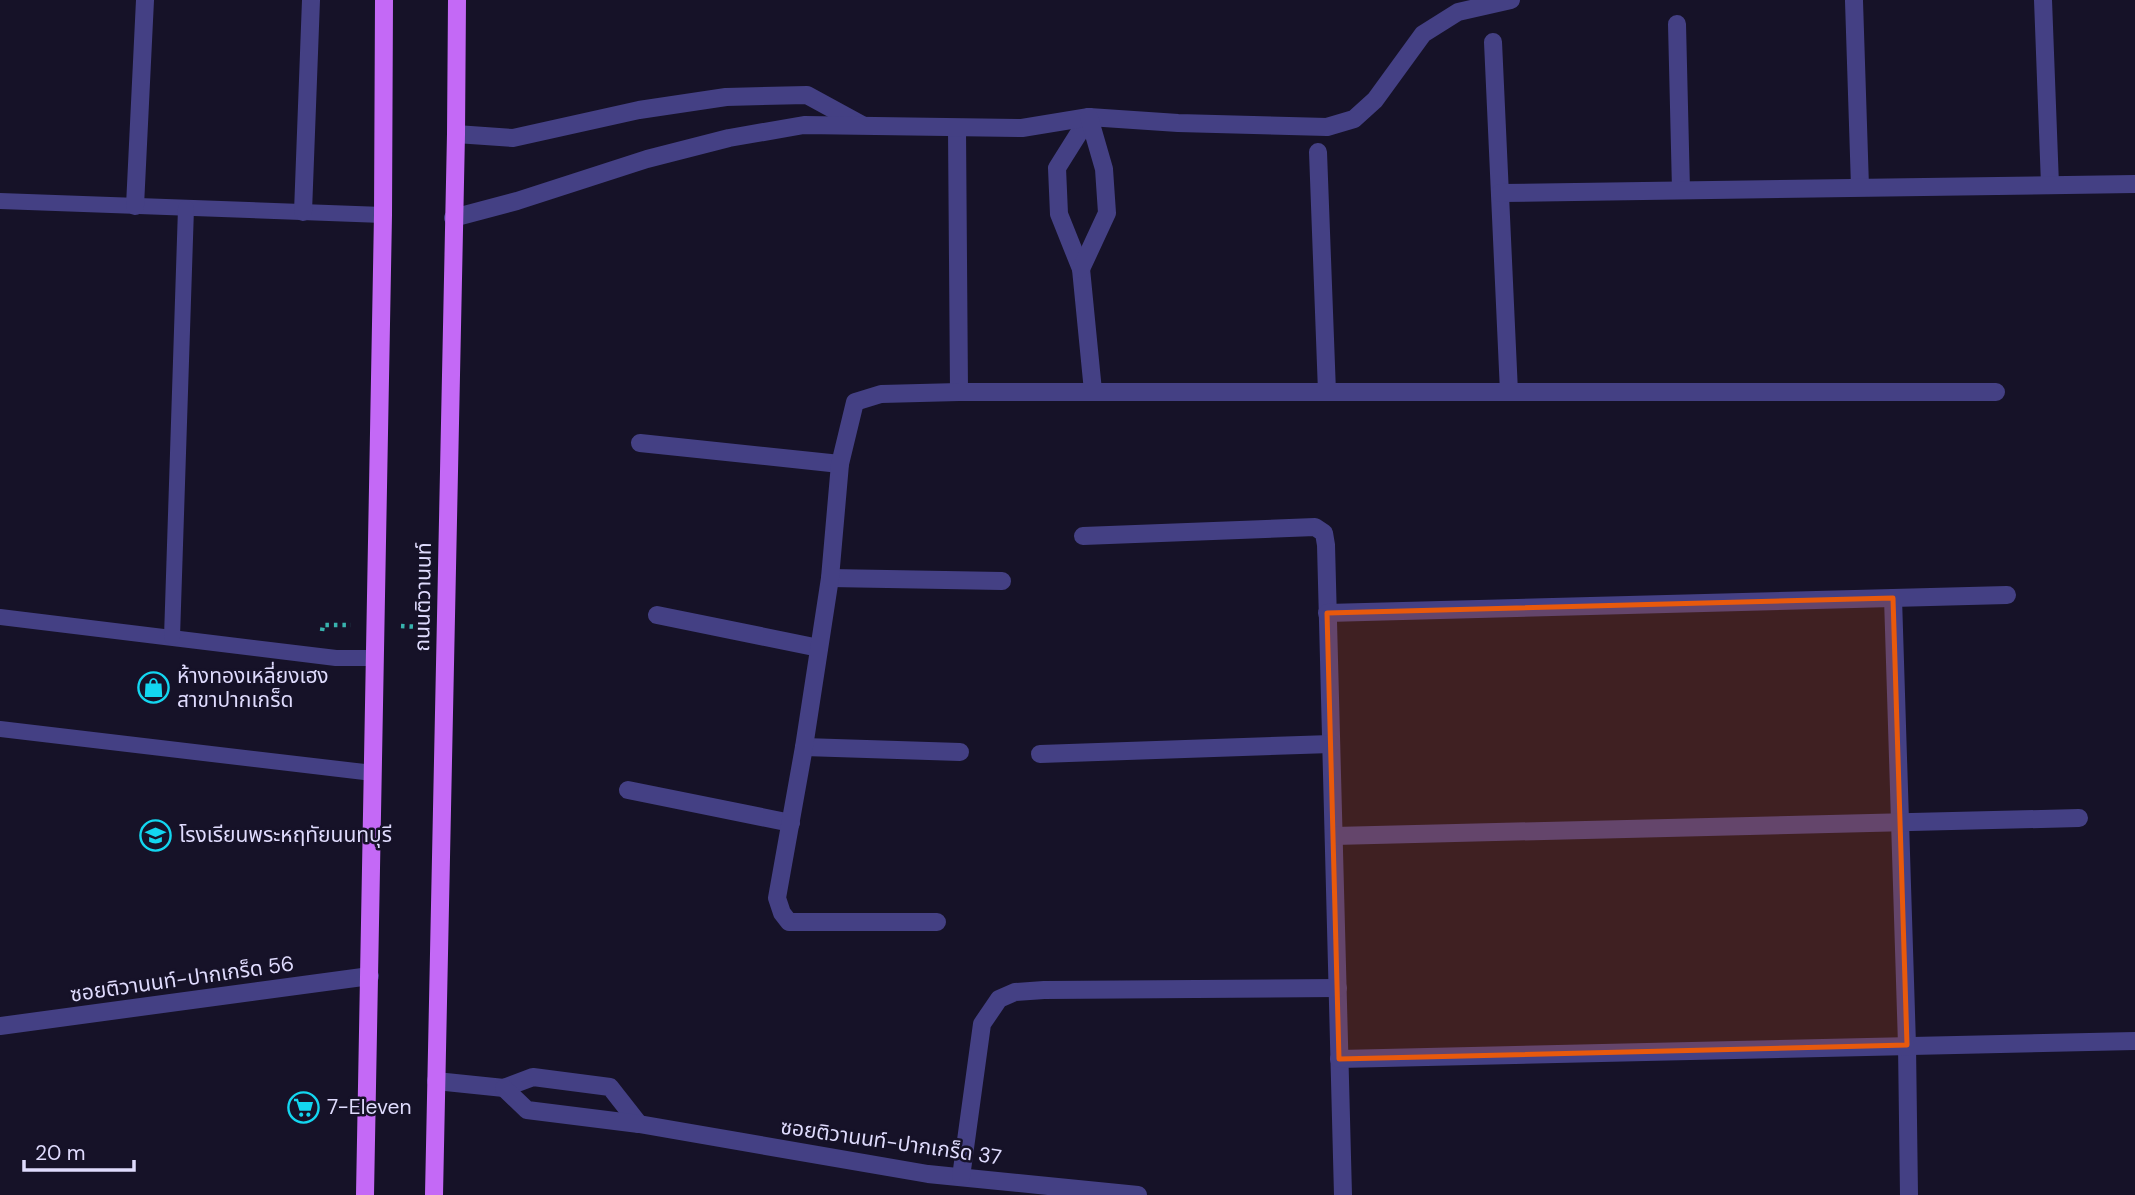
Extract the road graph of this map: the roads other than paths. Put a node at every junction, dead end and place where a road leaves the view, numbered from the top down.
1 (145, 0) edge
2 (312, 0) edge
3 (384, 0) edge
4 (457, 0) edge
5 (1511, 0) edge
6 (2043, 0) edge
7 (1854, 1) edge
8 (1677, 24) dead end
9 (1493, 42) dead end
10 (1088, 117) junction
11 (865, 127) junction
12 (957, 128) junction
13 (456, 134) junction
14 (1318, 152) dead end
15 (2135, 184) edge
16 (2050, 185) junction
17 (1860, 187) junction
18 (1681, 190) junction
19 (1500, 193) junction
20 (0, 201) edge
21 (135, 206) junction
22 (186, 208) junction
23 (303, 212) junction
24 (383, 215) junction
25 (453, 218) junction
26 (1081, 269) junction
27 (1093, 391) junction
28 (959, 392) junction
29 (1327, 392) junction
30 (1509, 392) junction
31 (1996, 392) dead end
32 (640, 443) dead end
33 (840, 464) junction
34 (1083, 536) dead end
35 (830, 578) junction
36 (1002, 581) dead end
37 (2007, 595) dead end
38 (1893, 598) junction
39 (1327, 613) junction
40 (657, 615) dead end
41 (0, 617) edge
42 (172, 637) junction
43 (819, 648) junction
44 (375, 658) junction
45 (0, 729) edge
46 (1331, 744) junction
47 (804, 747) junction
48 (960, 752) dead end
49 (1040, 754) dead end
50 (373, 774) junction
51 (628, 790) dead end
52 (2079, 818) dead end
53 (1900, 822) junction
54 (791, 823) junction
55 (1334, 836) junction
56 (937, 922) dead end
57 (370, 976) junction
58 (1338, 988) junction
59 (0, 1027) edge
60 (2135, 1041) edge
61 (1907, 1045) junction
62 (1339, 1059) junction
63 (436, 1081) junction
64 (504, 1088) junction
65 (639, 1124) junction
66 (961, 1177) junction
67 (365, 1195) edge
68 (434, 1195) edge
69 (1138, 1195) edge
70 (1343, 1195) edge
71 (1909, 1195) edge

1 - 21 street
2 - 23 street
3 - 24 main road
4 - 13 main road, ถนนติวานนท์
5 - 10 street
6 - 16 street
7 - 17 street
8 - 18 street
9 - 19 street
10 - 12 street
10 - 26 street
10 - 26 street
11 - 12 street
11 - 13 street
11 - 25 street
12 - 28 street
13 - 25 main road, ถนนติวานนท์
14 - 29 street
15 - 16 street
16 - 17 street
17 - 18 street
18 - 19 street
19 - 30 street
20 - 21 lane
21 - 22 lane
22 - 23 lane
22 - 42 lane
23 - 24 lane
24 - 44 main road
25 - 63 main road, ถนนติวานนท์
26 - 27 street
27 - 28 street
27 - 29 street
28 - 33 street
29 - 30 street
30 - 31 street
32 - 33 street
33 - 35 street
34 - 39 street
35 - 36 street
35 - 43 street
37 - 38 street
38 - 39 street
38 - 53 street
39 - 46 street
40 - 43 street
41 - 42 lane
42 - 44 lane
43 - 47 street
44 - 50 main road
45 - 50 lane
46 - 49 street
46 - 55 street
47 - 48 street
47 - 54 street
50 - 57 main road
51 - 54 street
52 - 53 street
53 - 55 street
53 - 61 street
54 - 56 street
55 - 58 street
57 - 59 street, ซอยติวานนท์-ปากเกร็ด 56
57 - 67 main road
58 - 62 street
58 - 66 street
60 - 61 street
61 - 62 street
61 - 71 street
62 - 70 street
63 - 64 street
63 - 68 main road, ถนนติวานนท์
64 - 65 street, ซอยติวานนท์-ปากเกร็ด 37
64 - 65 street
65 - 66 street, ซอยติวานนท์-ปากเกร็ด 37
66 - 69 street, ซอยติวานนท์-ปากเกร็ด 37

